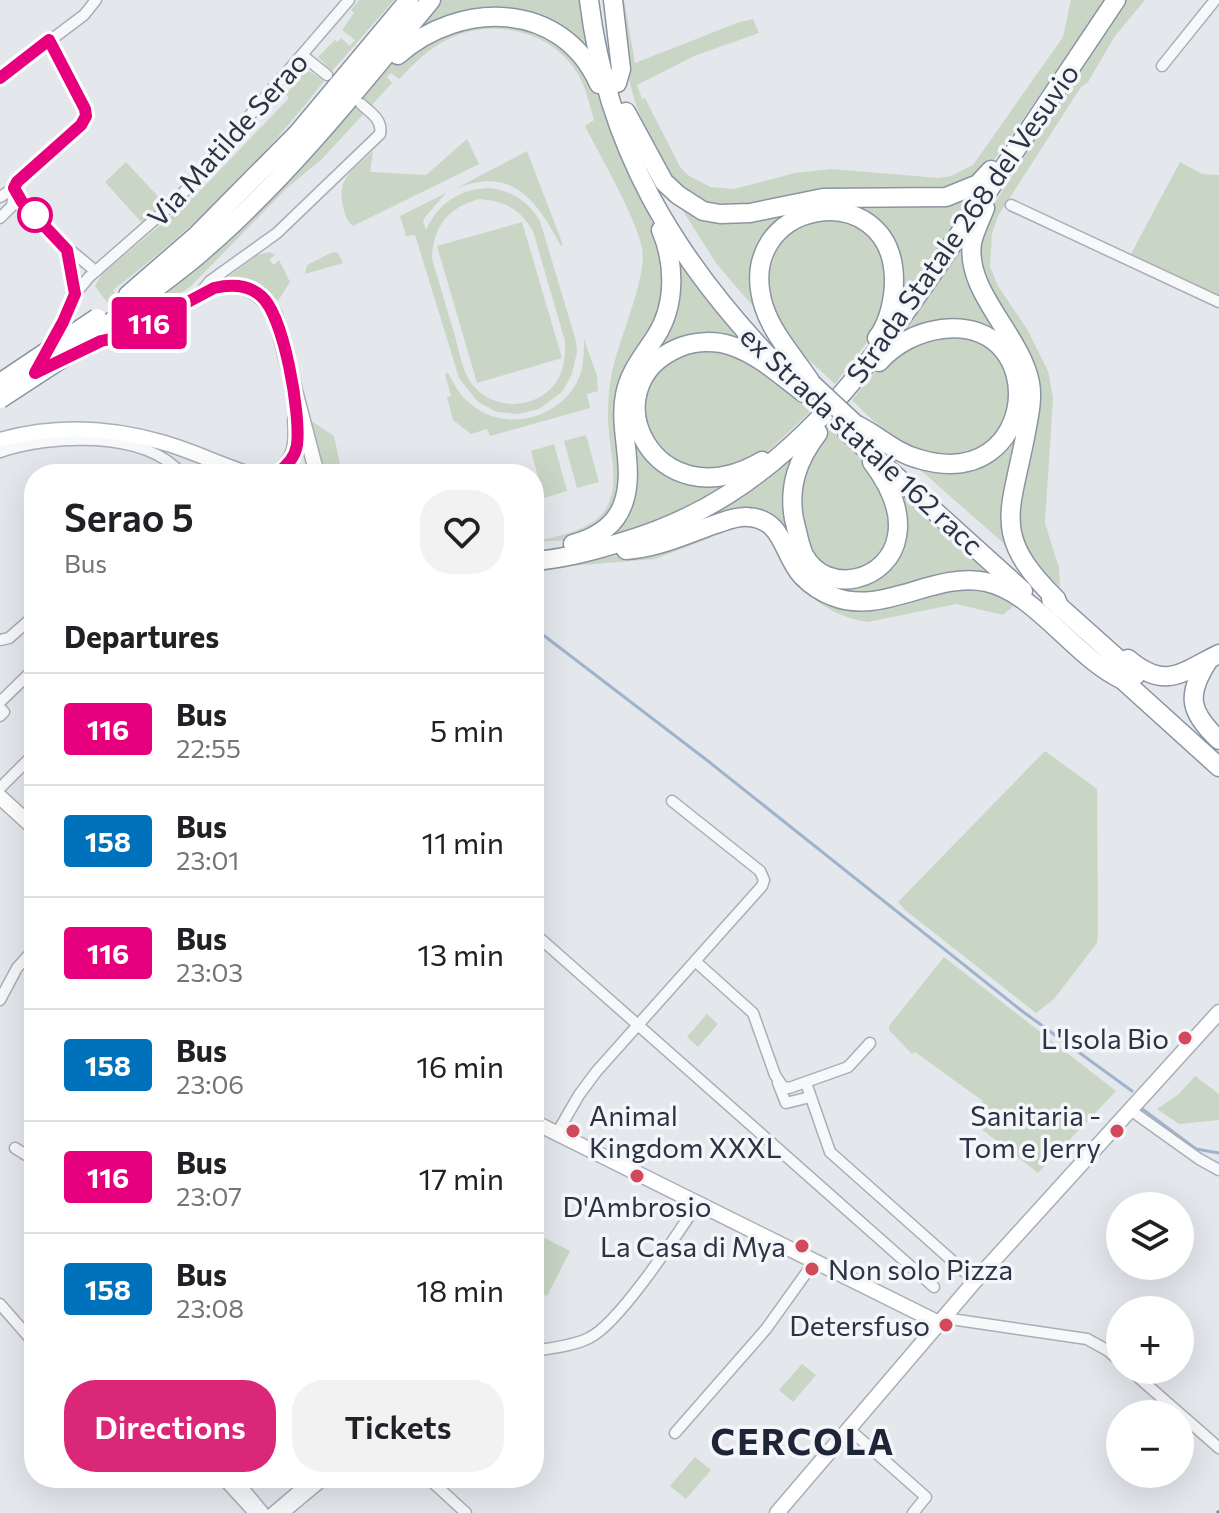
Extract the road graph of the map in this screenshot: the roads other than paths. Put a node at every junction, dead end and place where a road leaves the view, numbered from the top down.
1 (96, 0) edge
2 (349, 0) edge
3 (399, 0) edge
4 (409, 0) edge
5 (431, 0) edge
6 (589, 0) edge
7 (600, 0) edge
8 (613, 0) edge
9 (1116, 0) edge
10 (1215, 0) edge
11 (49, 40) junction
12 (302, 55) junction
13 (1162, 66) dead end
14 (327, 75) dead end
15 (0, 78) edge
16 (617, 83) junction
17 (1051, 96) junction
18 (359, 98) junction
19 (626, 112) junction
20 (1035, 121) junction
21 (298, 133) junction
22 (626, 145) junction
23 (638, 176) junction
24 (14, 188) junction
25 (0, 197) edge
26 (1011, 205) dead end
27 (0, 218) edge
28 (67, 250) junction
29 (97, 270) junction
30 (75, 294) junction
31 (199, 295) junction
32 (131, 299) junction
33 (1219, 302) edge
34 (35, 373) junction
35 (0, 383) edge
36 (293, 388) junction
37 (808, 388) junction
38 (845, 391) junction
39 (0, 397) edge
40 (818, 420) junction
41 (851, 428) junction
42 (137, 437) junction
43 (0, 440) edge
44 (0, 452) edge
45 (170, 464) edge
46 (198, 464) edge
47 (222, 464) edge
48 (286, 464) edge
49 (314, 464) edge
50 (544, 549) edge
51 (591, 550) junction
52 (544, 551) edge
53 (559, 559) junction
54 (544, 560) edge
55 (1014, 589) junction
56 (1062, 609) junction
57 (24, 625) edge
58 (0, 640) edge
59 (1214, 656) edge
60 (24, 680) edge
61 (0, 705) edge
62 (0, 716) edge
63 (1219, 740) edge
64 (1219, 750) edge
65 (24, 764) edge
66 (1219, 767) edge
67 (0, 788) edge
68 (0, 797) edge
69 (672, 801) dead end
70 (24, 819) edge
71 (544, 942) edge
72 (24, 960) edge
73 (695, 961) junction
74 (0, 1000) edge
75 (1219, 1012) edge
76 (639, 1024) junction
77 (870, 1043) dead end
78 (778, 1083) junction
79 (806, 1083) junction
80 (810, 1097) junction
81 (1129, 1109) junction
82 (544, 1127) edge
83 (557, 1133) junction
84 (15, 1148) dead end
85 (24, 1154) edge
86 (1219, 1170) edge
87 (698, 1203) junction
88 (814, 1262) junction
89 (975, 1281) junction
90 (934, 1287) dead end
91 (0, 1304) edge
92 (942, 1320) junction
93 (24, 1332) edge
94 (544, 1349) edge
95 (1106, 1349) edge
96 (1146, 1384) edge
97 (849, 1429) junction
98 (675, 1433) dead end
99 (1219, 1448) edge
100 (231, 1488) edge
101 (243, 1488) edge
102 (301, 1488) edge
103 (314, 1488) edge
104 (439, 1488) edge
105 (254, 1513) edge
106 (264, 1513) edge
107 (272, 1513) edge
108 (284, 1513) edge
109 (466, 1513) edge
110 (777, 1513) edge
111 (913, 1513) edge

1 - 11 street
2 - 12 street, Via Matilde Serao
3 - 21 highway
4 - 21 highway
5 - 18 highway
6 - 22 highway, ex Strada statale 162 racc
7 - 16 highway, ex Strada statale 162 racc
8 - 16 highway
9 - 17 highway, Strada Statale 268 del Vesuvio
10 - 13 street
11 - 15 street
11 - 24 street
12 - 14 street
12 - 29 street, Via Matilde Serao
16 - 19 highway, ex Strada statale 162 racc
17 - 19 highway
17 - 20 highway, Strada Statale 268 del Vesuvio
18 - 22 highway
18 - 31 street
18 - 32 highway
19 - 37 highway, ex Strada statale 162 racc
20 - 38 highway, Strada Statale 268 del Vesuvio
20 - 56 highway
21 - 32 highway
22 - 23 highway, ex Strada statale 162 racc
23 - 37 highway, ex Strada statale 162 racc
23 - 50 highway
24 - 25 street
24 - 27 street
24 - 28 street
26 - 33 street
28 - 29 street
28 - 30 street
29 - 30 street, Via Matilde Serao
30 - 34 street, Via Matilde Serao
31 - 34 street
31 - 36 street
32 - 35 highway, bridge
32 - 39 highway, bridge
34 - 39 street
36 - 48 street
36 - 49 street
37 - 38 highway
37 - 40 highway
37 - 41 highway, ex Strada statale 162 racc, bridge
38 - 40 highway, Strada Statale 268 del Vesuvio
38 - 41 highway
38 - 41 highway
40 - 51 highway, Strada Statale 268 del Vesuvio
41 - 55 highway, ex Strada statale 162 racc
41 - 56 highway, ex Strada statale 162 racc
42 - 43 street
42 - 46 street
42 - 47 street
44 - 45 street
51 - 52 highway, Strada Statale 268 del Vesuvio
51 - 53 highway, Strada Statale 268 del Vesuvio
53 - 54 highway, Strada Statale 268 del Vesuvio
53 - 55 highway
55 - 66 highway, ex Strada statale 162 racc
56 - 59 highway
56 - 64 highway, ex Strada statale 162 racc
57 - 58 street
59 - 63 highway
60 - 61 street
61 - 62 street
65 - 67 street
68 - 70 street
69 - 73 street
71 - 76 street
72 - 74 street
73 - 76 street
73 - 78 street
75 - 81 street
76 - 83 street
76 - 90 street
77 - 79 street
78 - 79 street
78 - 80 street
79 - 80 street
80 - 89 street
81 - 86 street
81 - 89 street
82 - 83 street
83 - 87 street
84 - 85 street
87 - 88 street
87 - 94 street
88 - 92 street
88 - 98 street
89 - 92 street
91 - 93 street
92 - 95 street
92 - 97 street
96 - 99 street
97 - 110 street
97 - 111 street
100 - 105 street
101 - 106 street
102 - 107 street
103 - 108 street
104 - 109 street

